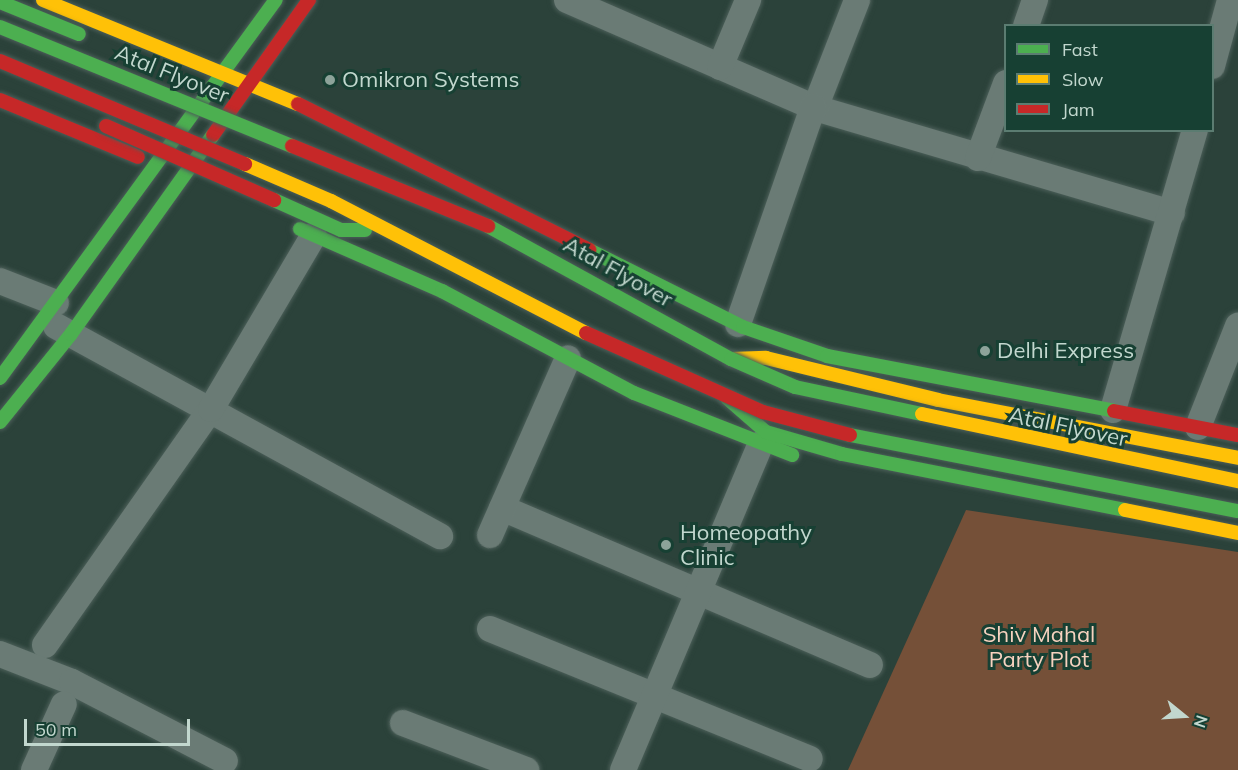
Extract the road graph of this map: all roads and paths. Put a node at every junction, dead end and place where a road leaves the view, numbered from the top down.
1 (43, 0) edge
2 (276, 0) edge
3 (309, 0) edge
4 (567, 0) edge
5 (748, 0) edge
6 (857, 0) edge
7 (1035, 0) edge
8 (1230, 0) edge
9 (0, 2) edge
10 (1027, 24) edge
11 (0, 27) edge
12 (93, 40) dead end
13 (1214, 59) edge
14 (0, 61) edge
15 (720, 67) junction
16 (221, 71) junction
17 (250, 82) junction
18 (197, 84) dead end
19 (1004, 86) edge
20 (0, 100) edge
21 (247, 106) dead end
22 (0, 108) edge
23 (814, 108) junction
24 (91, 119) dead end
25 (1194, 132) edge
26 (332, 144) dead end
27 (978, 158) junction
28 (152, 166) junction
29 (183, 177) junction
30 (392, 186) junction
31 (1172, 213) junction
32 (388, 231) junction
33 (314, 235) junction
34 (0, 281) edge
35 (50, 312) junction
36 (738, 324) junction
37 (1238, 326) edge
38 (71, 334) junction
39 (568, 358) junction
40 (731, 359) junction
41 (0, 378) edge
42 (725, 396) junction
43 (211, 409) junction
44 (1113, 410) junction
45 (0, 422) edge
46 (1198, 427) junction
47 (1238, 435) edge
48 (761, 444) junction
49 (1238, 458) edge
50 (1238, 481) edge
51 (502, 508) junction
52 (1238, 511) edge
53 (1238, 533) edge
54 (490, 535) dead end
55 (440, 536) dead end
56 (1238, 544) edge
57 (698, 590) junction
58 (490, 629) dead end
59 (45, 645) dead end
60 (0, 654) edge
61 (870, 665) dead end
62 (654, 694) junction
63 (64, 704) dead end
64 (404, 723) dead end
65 (810, 759) dead end
66 (225, 761) dead end
67 (34, 770) edge
68 (526, 770) edge
69 (623, 770) edge

1 - 16 main road
2 - 16 main road
3 - 17 main road
4 - 15 street
5 - 15 street
6 - 23 street
7 - 10 street
8 - 13 street
9 - 12 main road, bridge
11 - 30 main road, Atal Flyover, bridge
14 - 32 main road, Atal Flyover, bridge
15 - 23 street
16 - 17 main road
16 - 28 main road
17 - 29 main road
17 - 36 main road
18 - 21 main road
19 - 27 street
20 - 28 main road
22 - 28 street
23 - 27 street
23 - 36 street
24 - 32 main road, bridge
25 - 31 street
26 - 30 main road
27 - 31 street
28 - 29 main road
28 - 35 main road
29 - 33 main road
29 - 38 main road
30 - 40 main road, Atal Flyover, bridge
31 - 44 street
32 - 42 main road, Atal Flyover, bridge
33 - 39 main road
33 - 43 street
34 - 35 street
35 - 38 street
35 - 41 main road
36 - 44 main road
37 - 46 street
38 - 43 street
38 - 45 main road
39 - 48 main road
39 - 51 street
40 - 49 main road
40 - 50 main road, Atal Flyover, bridge
42 - 52 main road, Atal Flyover, bridge
42 - 53 main road
43 - 55 street
43 - 59 street
44 - 46 main road
46 - 47 main road
48 - 56 main road
48 - 57 street
51 - 54 street
51 - 57 street
57 - 61 street
57 - 62 street
58 - 62 street
60 - 66 street
62 - 65 street
62 - 69 street
63 - 67 street
64 - 68 street

